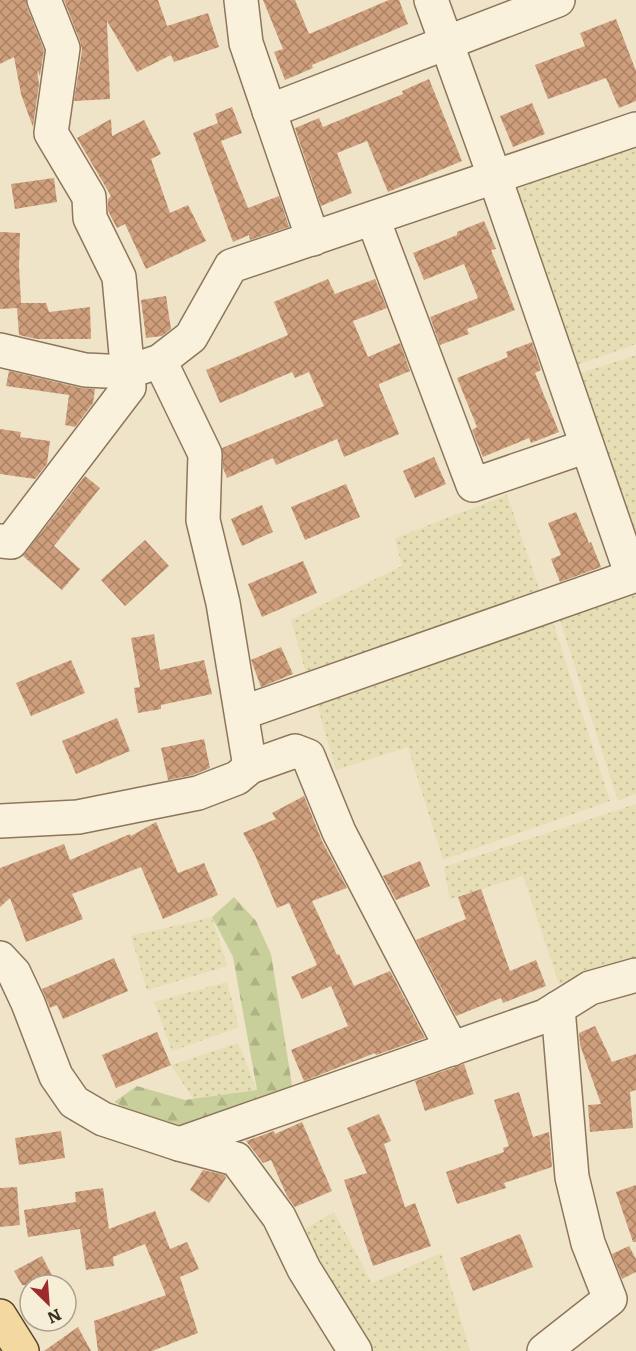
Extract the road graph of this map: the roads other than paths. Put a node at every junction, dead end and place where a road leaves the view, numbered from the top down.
1 (44, 0) edge
2 (241, 0) edge
3 (431, 0) edge
4 (558, 0) edge
5 (447, 43) junction
6 (269, 111) junction
7 (636, 129) edge
8 (495, 178) junction
9 (373, 219) junction
10 (313, 239) junction
11 (0, 350) edge
12 (160, 361) junction
13 (128, 372) junction
14 (587, 446) junction
15 (0, 541) edge
16 (634, 575) edge
17 (242, 713) junction
18 (250, 766) junction
19 (0, 821) edge
20 (0, 958) edge
21 (636, 975) edge
22 (558, 1008) junction
23 (452, 1049) junction
24 (179, 1144) junction
25 (0, 1316) edge
26 (22, 1351) edge
27 (355, 1351) edge
28 (544, 1351) edge

1 - 13 street
2 - 6 street
3 - 5 street
4 - 5 street
5 - 6 street
5 - 8 street
6 - 10 street
7 - 8 street
8 - 9 street
8 - 14 street
9 - 10 street
9 - 14 street
10 - 12 street
11 - 13 street
12 - 13 street
12 - 17 street
13 - 15 street
14 - 16 street
16 - 17 street
17 - 18 street
18 - 19 street
18 - 23 street
20 - 24 street
21 - 22 street
22 - 23 street
22 - 28 street
23 - 24 street
24 - 27 street
25 - 26 main road

